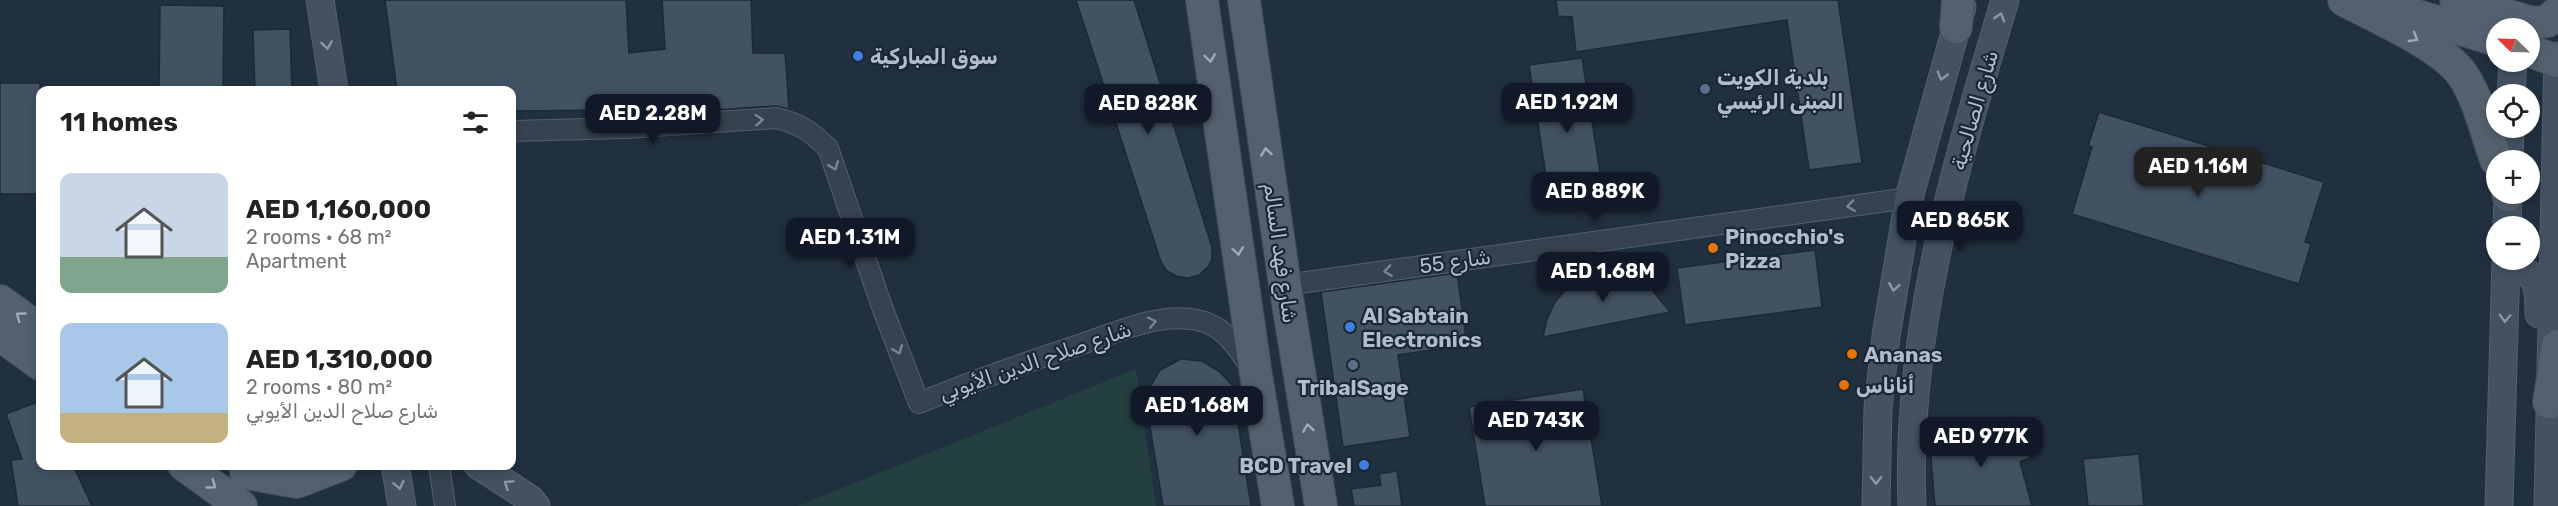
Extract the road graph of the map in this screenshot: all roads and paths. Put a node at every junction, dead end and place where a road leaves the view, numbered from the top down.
1 (320, 0) edge
2 (1202, 0) edge
3 (1244, 0) edge
4 (2006, 0) edge
5 (2344, 0) edge
6 (2366, 0) edge
7 (2456, 0) edge
8 (2558, 7) edge
9 (1960, 9) edge
10 (2558, 12) edge
11 (2509, 18) edge
12 (2514, 18) edge
13 (2520, 18) edge
14 (2540, 23) edge
15 (2540, 27) edge
16 (2558, 31) edge
17 (2540, 55) edge
18 (2558, 56) edge
19 (2558, 61) edge
20 (333, 86) edge
21 (516, 131) edge
22 (2492, 150) edge
23 (1909, 198) junction
24 (2506, 270) edge
25 (2522, 270) edge
26 (1285, 285) junction
27 (0, 301) edge
28 (36, 327) edge
29 (0, 335) edge
30 (2558, 346) edge
31 (1919, 354) junction
32 (36, 361) edge
33 (1256, 375) junction
34 (2549, 402) junction
35 (190, 470) edge
36 (241, 470) edge
37 (244, 470) edge
38 (328, 470) edge
39 (396, 470) edge
40 (440, 470) edge
41 (486, 470) edge
42 (2548, 504) edge
43 (241, 506) edge
44 (293, 506) edge
45 (402, 506) edge
46 (445, 506) edge
47 (536, 506) edge
48 (1278, 506) edge
49 (1321, 506) edge
50 (1876, 506) edge
51 (1912, 506) edge
52 (2499, 506) edge

1 -> 20 street
2 -> 33 main road, شارع فهد السالم
26 -> 3 main road, شارع فهد السالم
31 -> 4 street, شارع الصالحية
5 -> 22 main road
6 - 11 main road
7 - 12 main road
8 - 13 main road
9 -> 23 street, شارع الصالحية
10 - 14 main road
15 - 16 main road
17 - 19 main road
18 - 19 street
19 - 34 street
21 -> 33 street, شارع صلاح الدين الأيوبي
23 -> 26 street, شارع 55
23 - 31 street
23 -> 50 street, شارع الصالحية
24 -> 52 street
25 - 42 street
49 -> 26 main road, شارع فهد السالم
28 -> 27 main road
29 - 32 main road
30 - 34 main road
31 - 51 street, شارع الصالحية
33 - 48 main road, شارع فهد السالم
34 - 42 street
35 -> 43 main road
36 - 44 main road
37 - 38 main road
39 -> 45 street
40 - 46 street
47 -> 41 street

